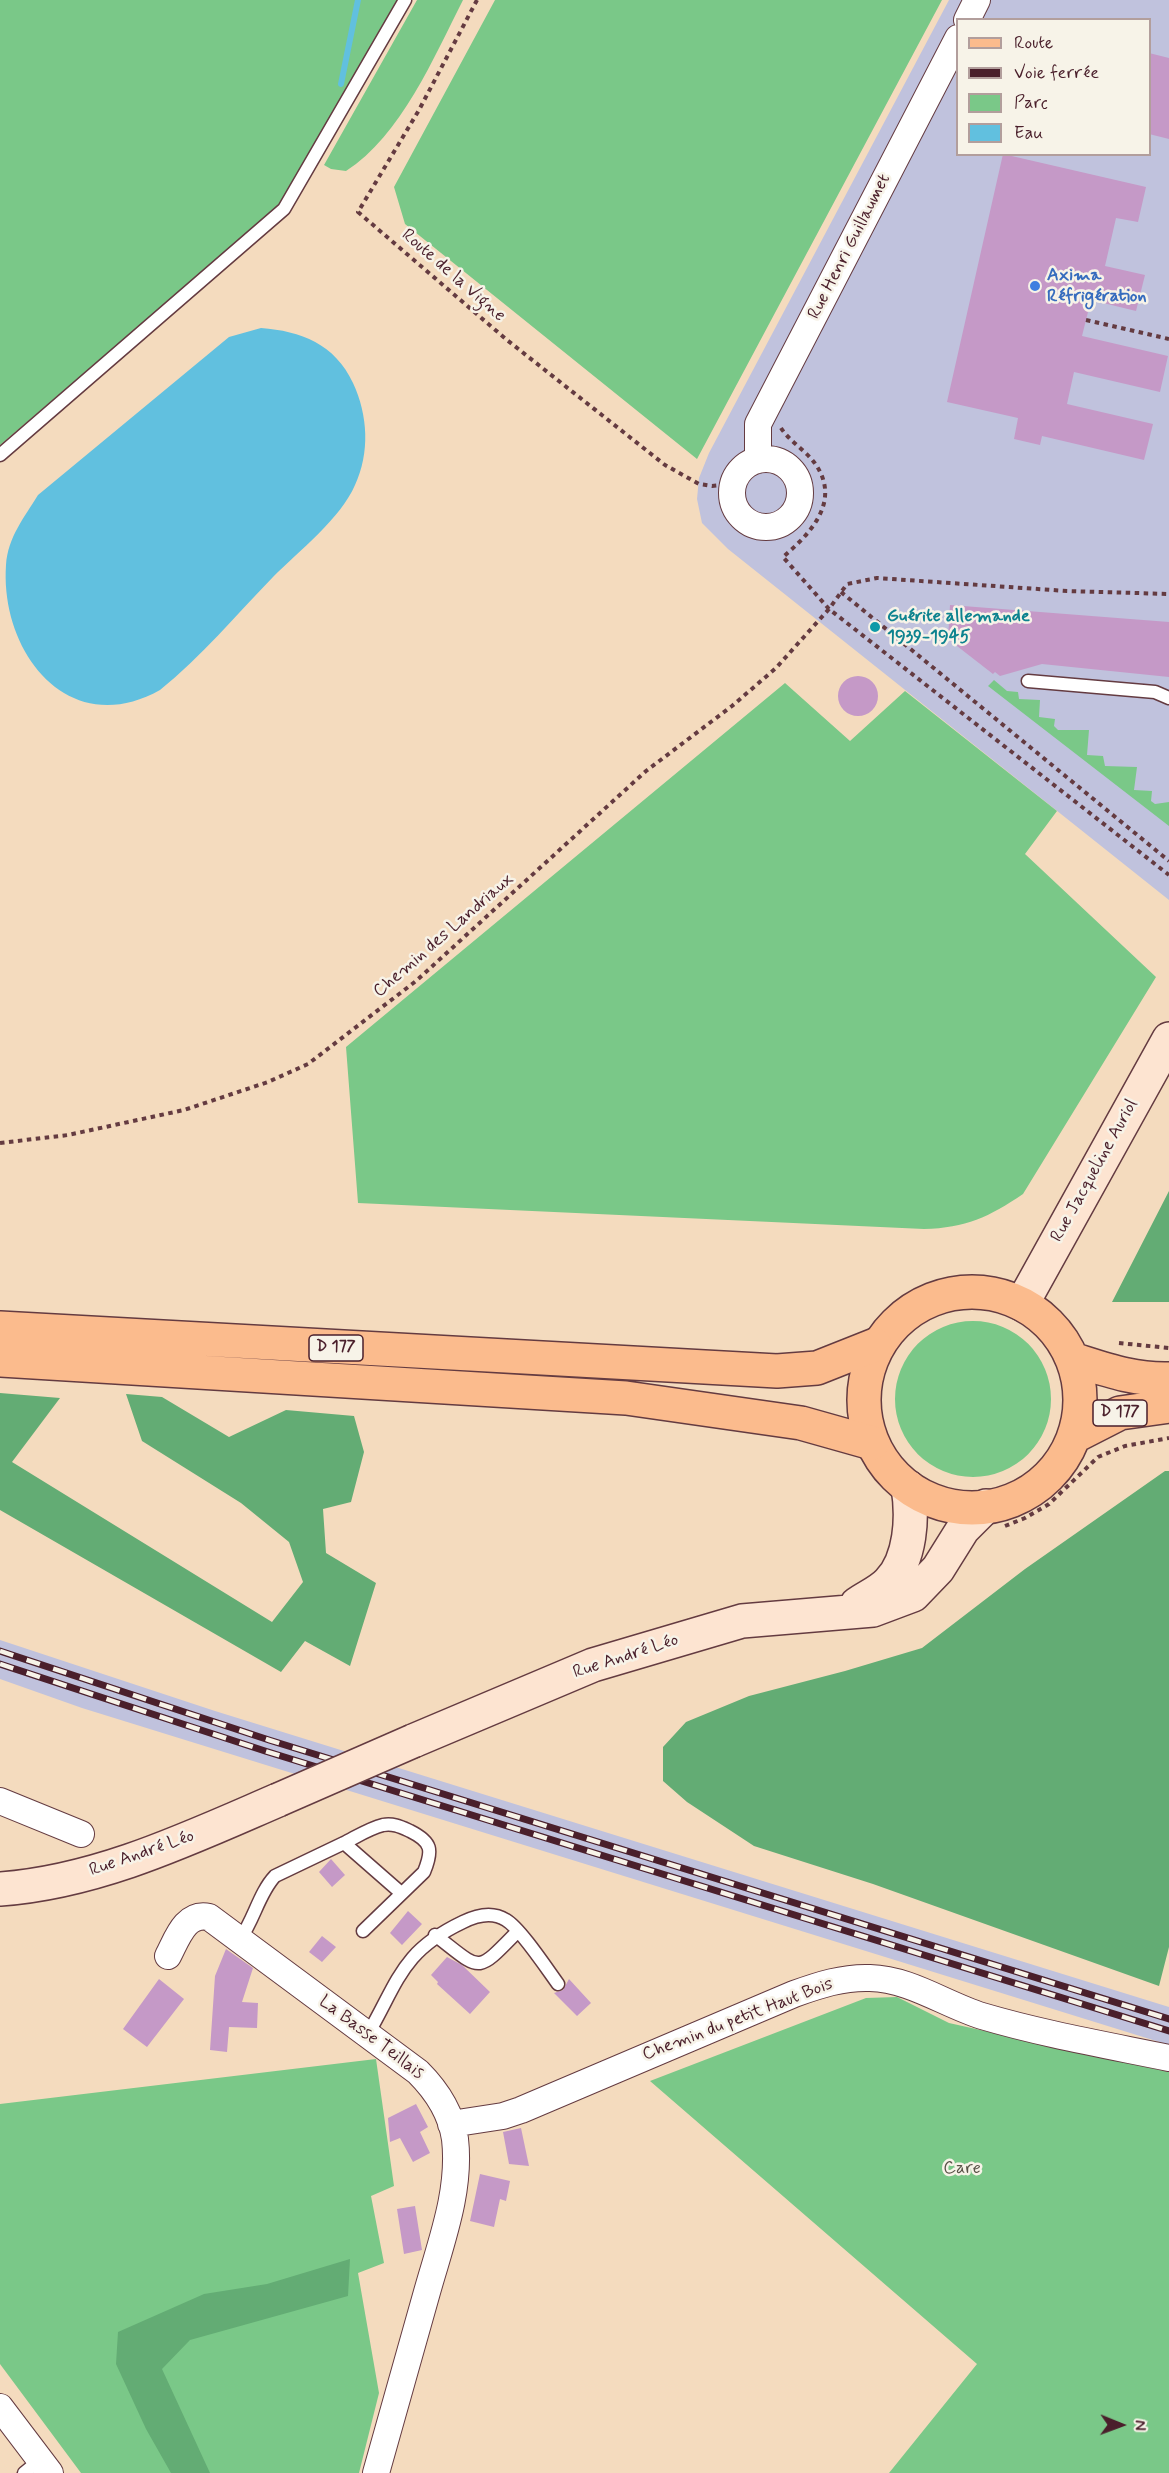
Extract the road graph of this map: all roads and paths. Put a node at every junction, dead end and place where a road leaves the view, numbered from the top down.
1 (405, 0) edge
2 (477, 0) edge
3 (977, 0) edge
4 (968, 18) edge
5 (956, 40) edge
6 (1086, 320) dead end
7 (1169, 339) edge
8 (779, 420) dead end
9 (0, 455) edge
10 (758, 460) junction
11 (733, 484) junction
12 (841, 592) junction
13 (1169, 594) edge
14 (829, 609) junction
15 (1028, 681) dead end
16 (1169, 698) edge
17 (1169, 861) edge
18 (1169, 875) edge
19 (1169, 1039) edge
20 (0, 1143) edge
21 (1022, 1304) junction
22 (0, 1328) edge
23 (874, 1345) junction
24 (0, 1360) edge
25 (1075, 1360) junction
26 (1169, 1379) edge
27 (1169, 1406) edge
28 (1075, 1436) junction
29 (1169, 1438) edge
30 (872, 1443) junction
31 (908, 1487) junction
32 (993, 1517) junction
33 (849, 1610) junction
34 (0, 1801) edge
35 (81, 1834) dead end
36 (344, 1843) junction
37 (0, 1889) edge
38 (400, 1892) junction
39 (363, 1931) dead end
40 (517, 1932) junction
41 (435, 1935) junction
42 (240, 1940) junction
43 (168, 1956) dead end
44 (558, 1984) dead end
45 (368, 2034) junction
46 (1169, 2058) edge
47 (451, 2124) junction
48 (0, 2407) edge
49 (38, 2469) edge
50 (376, 2473) edge

1 - 9 lane
2 - 11 path, Route de la Vigne
3 - 4 street
5 - 10 street, Rue Henri Guillaumet
6 - 7 path
8 - 14 path
10 - 11 street
10 - 11 street
12 - 13 path
12 - 14 path, Chemin des Landriaux
12 - 17 path
14 - 18 path
14 - 20 path, Chemin des Landriaux
15 - 16 lane
19 - 21 street, Rue Jacqueline Auriol
21 - 23 main road
21 - 25 main road
22 - 23 main road, D 177
23 - 30 main road
24 - 30 main road, D 177
25 - 26 main road, D 177
25 - 28 main road
27 - 28 main road, D 177
28 - 32 main road
29 - 32 path
30 - 31 main road
31 - 32 main road
31 - 33 street, Rue André Léo
32 - 33 street, Rue André Léo
33 - 37 street, Rue André Léo, bridge
34 - 35 street
36 - 38 lane
36 - 38 lane
36 - 42 lane
38 - 39 lane
40 - 41 lane
40 - 41 lane
40 - 44 lane
41 - 45 lane
42 - 43 street, La Basse Teillais
42 - 45 street, La Basse Teillais
45 - 47 street, La Basse Teillais
46 - 47 street, Chemin du petit Haut Bois
47 - 50 street, La Basse Teillais
48 - 49 street

